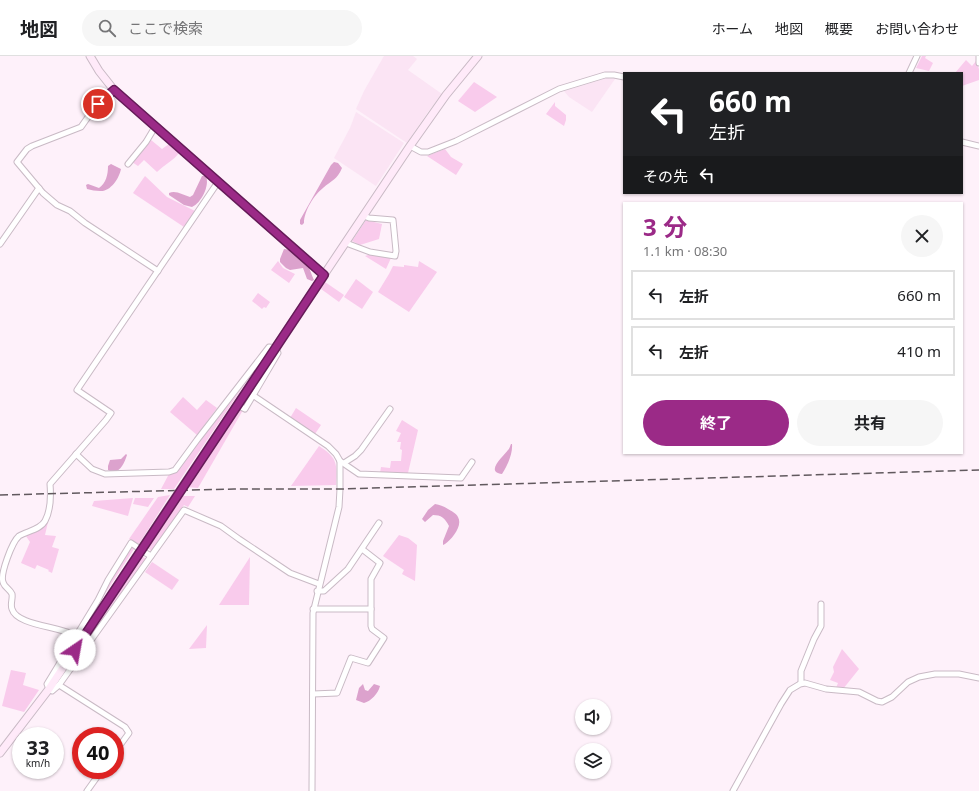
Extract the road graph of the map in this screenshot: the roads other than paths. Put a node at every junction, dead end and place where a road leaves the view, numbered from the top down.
1 (90, 56) edge
2 (478, 56) edge
3 (917, 56) edge
4 (979, 56) edge
5 (979, 63) edge
6 (909, 72) edge
7 (623, 77) edge
8 (114, 90) junction
9 (155, 127) junction
10 (963, 142) edge
11 (410, 146) junction
12 (979, 146) edge
13 (128, 164) dead end
14 (218, 182) junction
15 (38, 188) junction
16 (364, 216) junction
17 (346, 243) junction
18 (0, 244) edge
19 (158, 271) junction
20 (324, 275) junction
21 (276, 348) junction
22 (254, 396) junction
23 (228, 399) junction
24 (234, 402) dead end
25 (241, 407) dead end
26 (390, 409) dead end
27 (76, 454) junction
28 (342, 462) junction
29 (472, 462) dead end
30 (379, 523) dead end
31 (137, 547) dead end
32 (362, 549) junction
33 (144, 552) dead end
34 (151, 556) junction
35 (319, 584) junction
36 (317, 591) junction
37 (822, 604) dead end
38 (313, 609) junction
39 (371, 609) junction
40 (76, 636) junction
41 (979, 678) edge
42 (801, 683) junction
43 (59, 685) junction
44 (49, 689) junction
45 (312, 694) junction
46 (124, 740) edge
47 (0, 754) edge
48 (96, 779) edge
49 (87, 791) edge
50 (312, 791) edge
51 (733, 791) edge

1 - 8 street
2 - 11 street
3 - 6 street
4 - 5 street
7 - 11 street
8 - 9 street
8 - 15 street
9 - 13 street
9 - 14 street
10 - 12 street
11 - 16 street
14 - 19 street
14 - 20 street
15 - 18 street
15 - 19 street
16 - 17 street
16 - 17 street
17 - 20 street
19 - 27 street
20 - 21 street
21 - 22 street
21 - 23 street
21 - 44 street, bridge
22 - 25 street
22 - 28 street
23 - 24 street
23 - 27 street
26 - 28 street
27 - 40 street
28 - 29 street
28 - 35 street
30 - 32 street
31 - 40 street
32 - 36 street
32 - 39 street
33 - 34 street
34 - 35 street
34 - 43 street
35 - 36 street
36 - 38 street
37 - 42 street
38 - 39 street
38 - 45 street
39 - 45 street
40 - 44 street
41 - 42 street
42 - 51 street
43 - 44 street
43 - 46 street
44 - 47 street
45 - 50 street
48 - 49 street

